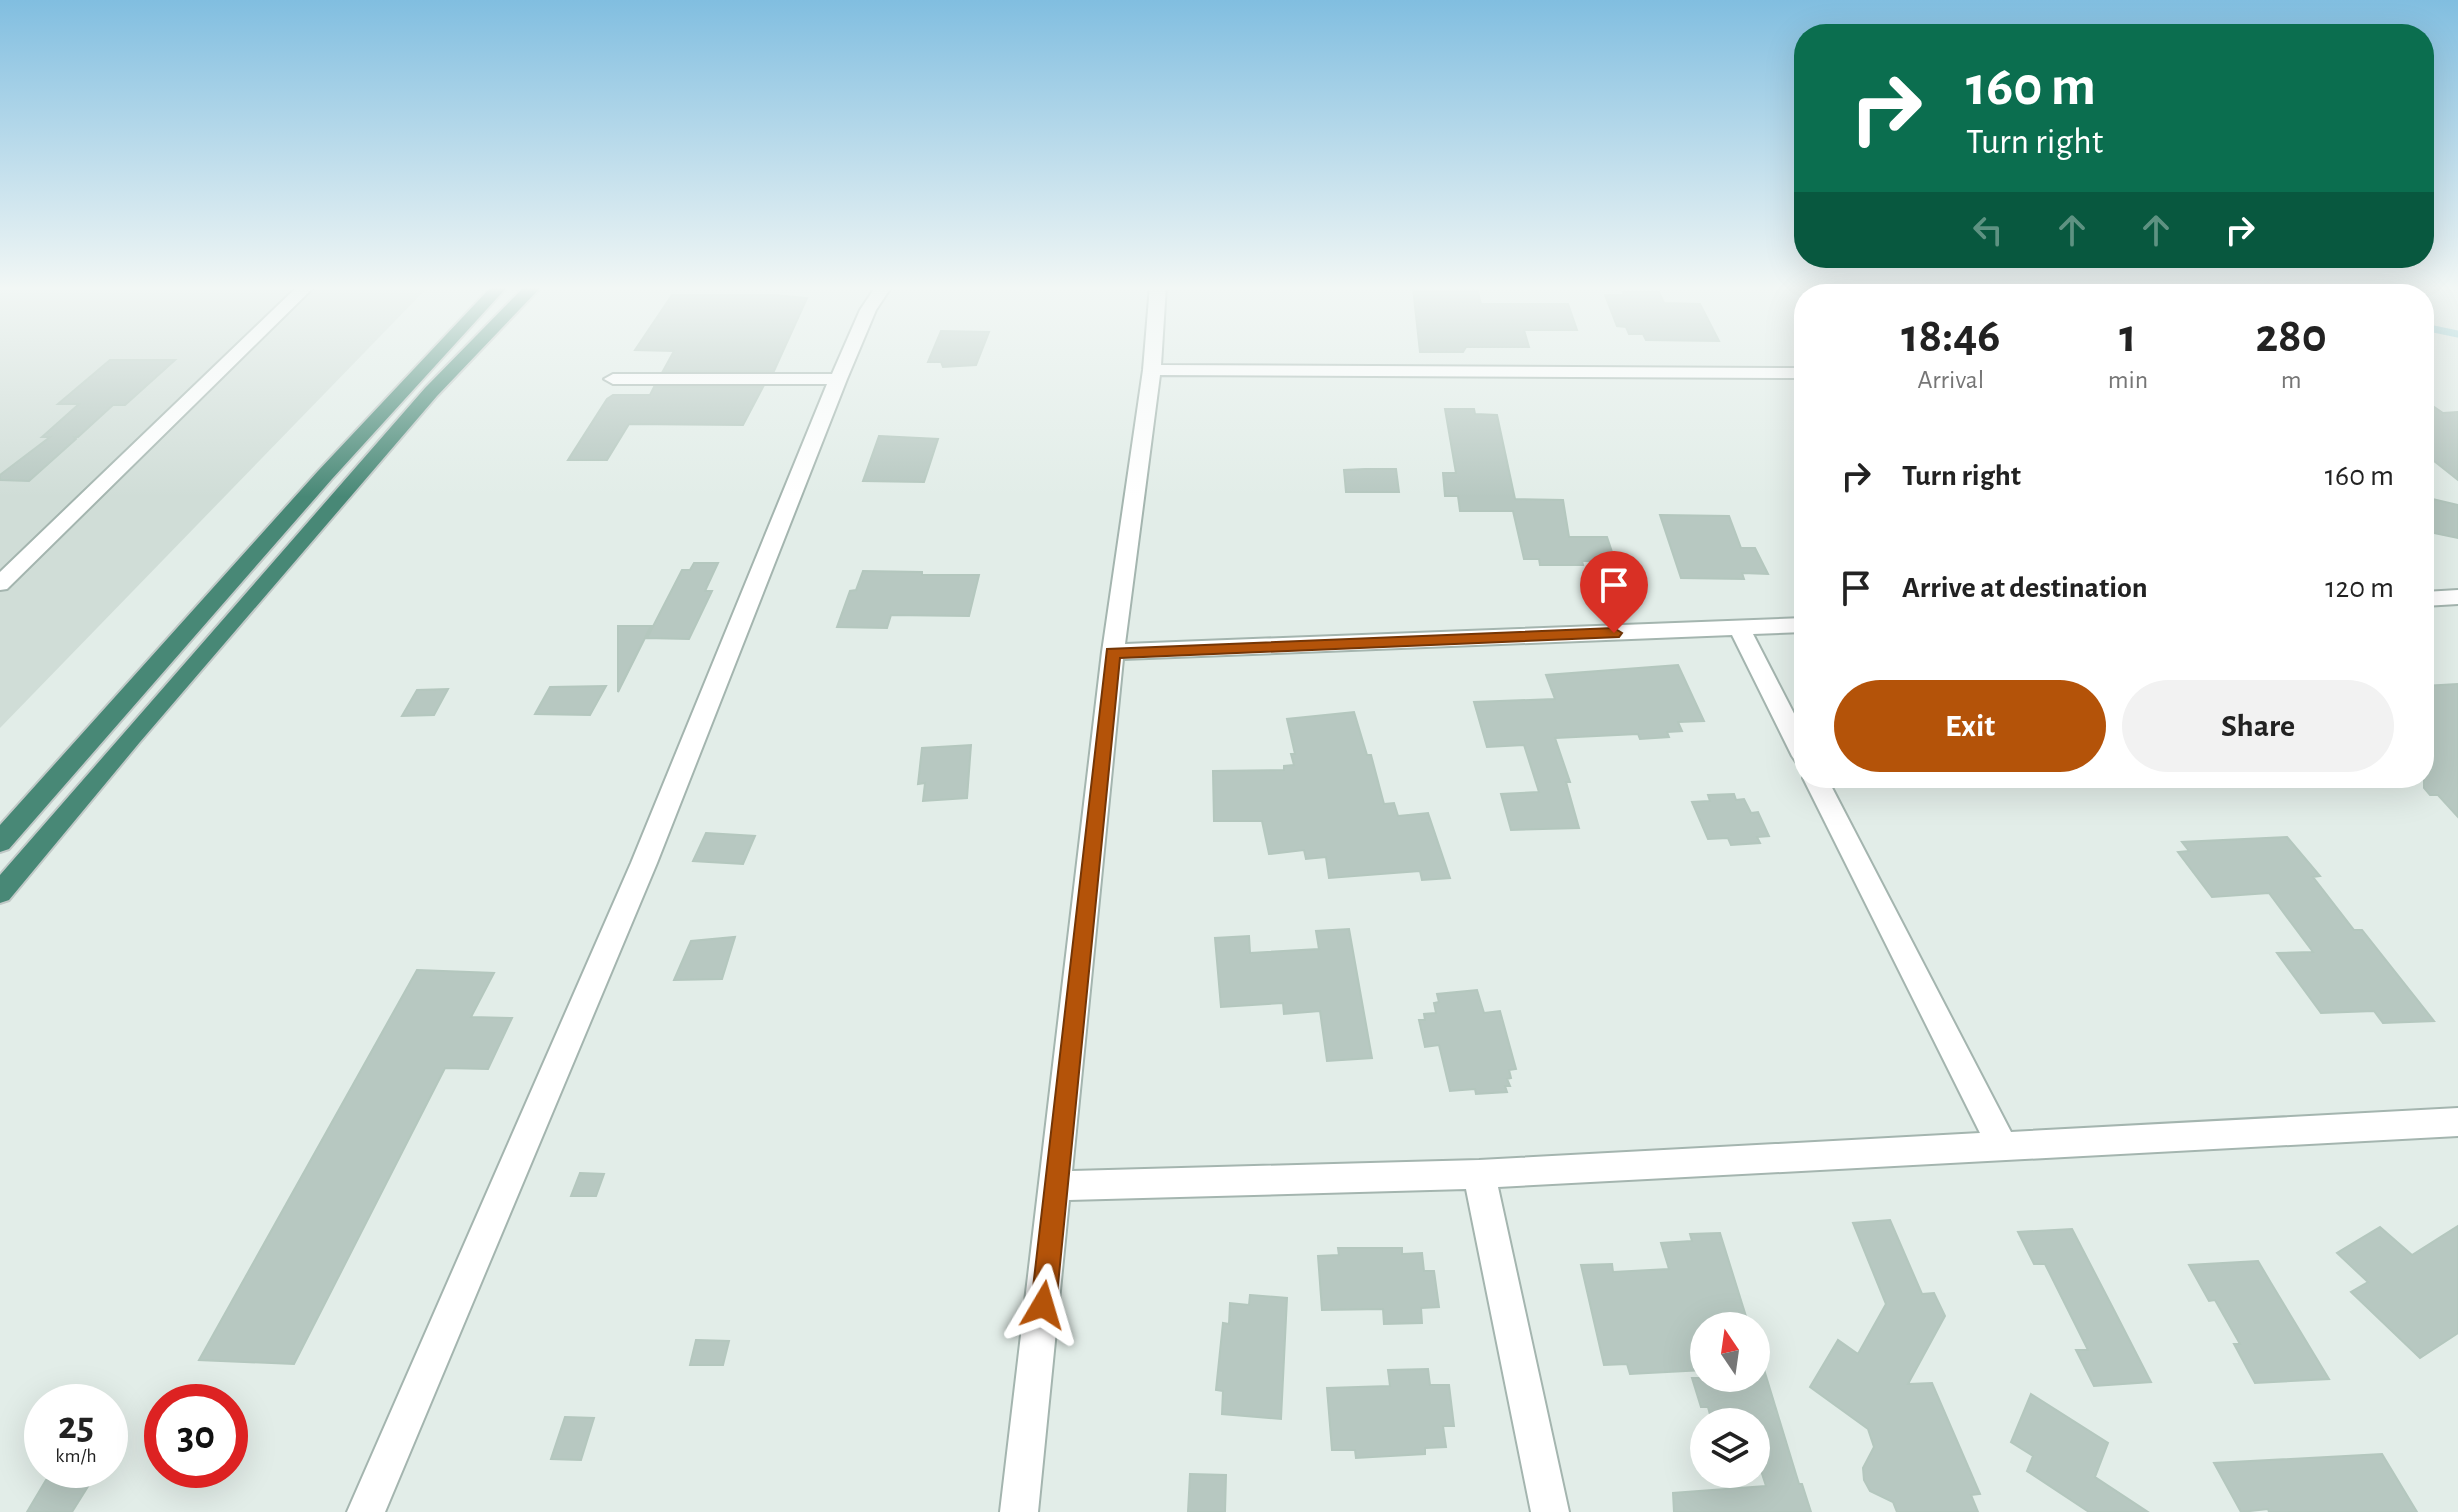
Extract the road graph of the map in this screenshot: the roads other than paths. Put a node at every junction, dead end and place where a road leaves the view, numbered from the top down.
1 (234, 357) edge
2 (432, 357) edge
3 (465, 357) edge
4 (848, 357) edge
5 (1153, 357) edge
6 (1152, 370) junction
7 (1794, 373) edge
8 (613, 379) dead end
9 (838, 379) junction
10 (0, 584) edge
11 (2458, 597) edge
12 (2434, 598) edge
13 (1794, 625) edge
14 (1739, 628) junction
15 (1113, 652) junction
16 (1794, 736) edge
17 (1820, 788) edge
18 (0, 842) edge
19 (0, 893) edge
20 (2458, 1122) edge
21 (2002, 1145) junction
22 (1479, 1174) junction
23 (1057, 1186) junction
24 (366, 1512) edge
25 (1019, 1512) edge
26 (1550, 1512) edge

1 - 10 street
2 - 18 highway
3 - 19 highway
4 - 9 street
5 - 6 street
6 - 7 street
6 - 15 street
8 - 9 street
9 - 24 street
11 - 12 street
13 - 14 street
14 - 15 street
14 - 16 street
15 - 23 street
17 - 21 street
20 - 21 street
21 - 22 street
22 - 23 street
22 - 26 street
23 - 25 street

